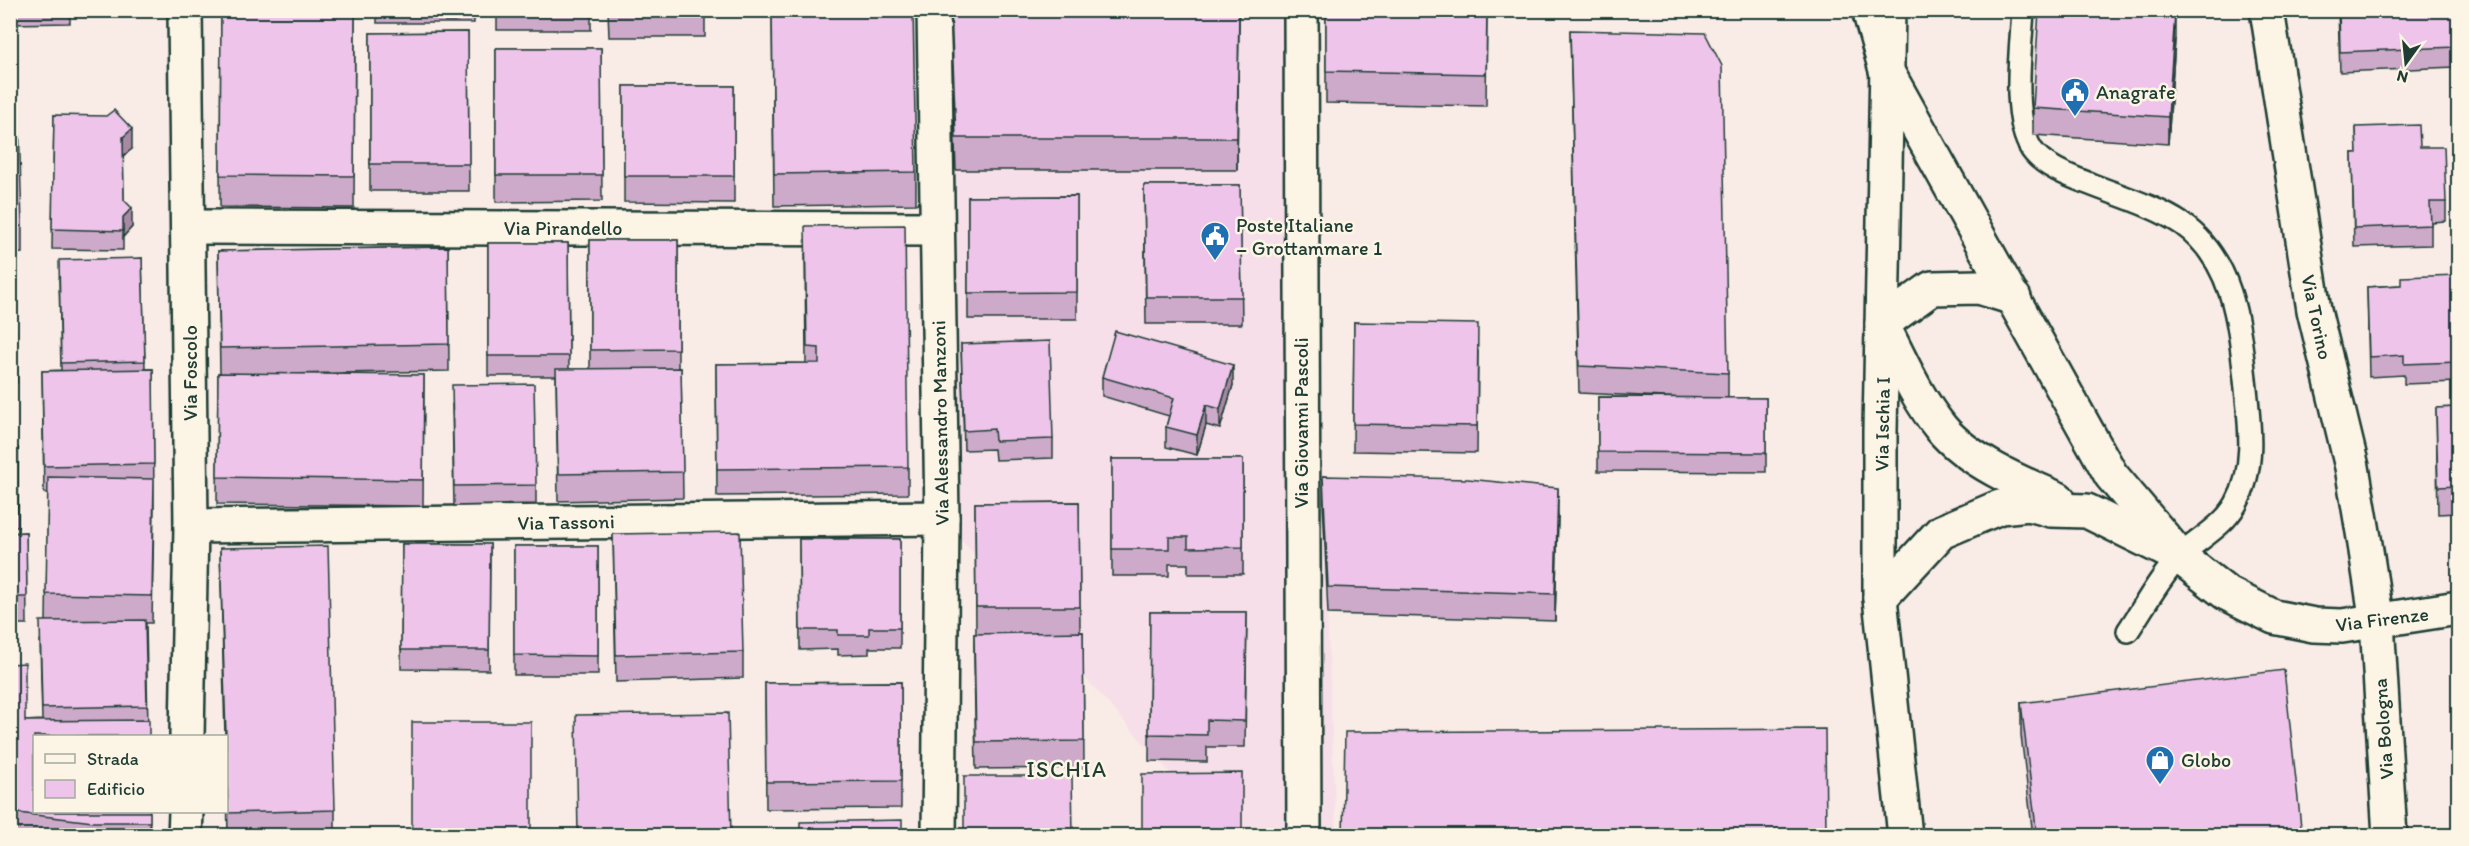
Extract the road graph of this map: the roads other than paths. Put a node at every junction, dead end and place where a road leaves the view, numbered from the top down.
1 (184, 10) edge
2 (934, 10) edge
3 (1301, 10) edge
4 (1869, 10) edge
5 (1888, 10) edge
6 (2023, 10) edge
7 (2267, 10) edge
8 (1886, 70) junction
9 (189, 227) junction
10 (937, 229) junction
11 (2013, 298) junction
12 (1882, 324) junction
13 (2087, 511) junction
14 (942, 518) junction
15 (190, 526) junction
16 (2180, 557) junction
17 (1880, 598) junction
18 (2458, 609) edge
19 (2377, 622) junction
20 (2128, 631) dead end
21 (187, 735) edge
22 (186, 813) edge
23 (185, 836) edge
24 (939, 836) edge
25 (1304, 836) edge
26 (1905, 836) edge
27 (2390, 836) edge

1 - 9 street, Via Foscolo
2 - 10 street, Via Alessandro Manzoni
3 - 25 street, Via Giovanni Pascoli
4 - 8 street
5 - 8 street, Via Ischia I
6 - 16 lane
7 - 19 street, Via Torino
8 - 11 street
8 - 12 street, Via Ischia I
9 - 10 street, Via Pirandello
9 - 15 street, Via Foscolo
10 - 14 street, Via Alessandro Manzoni
11 - 12 street
11 - 16 street
12 - 13 street
12 - 17 street, Via Ischia I
13 - 16 street
13 - 17 street
14 - 15 street, Via Tassoni
14 - 24 street, Via Alessandro Manzoni
15 - 21 street, Via Foscolo
16 - 19 street, Via Firenze
16 - 20 lane
17 - 26 street, Via Ischia I
18 - 19 street, Via Firenze
19 - 27 street, Via Bologna
22 - 23 street

